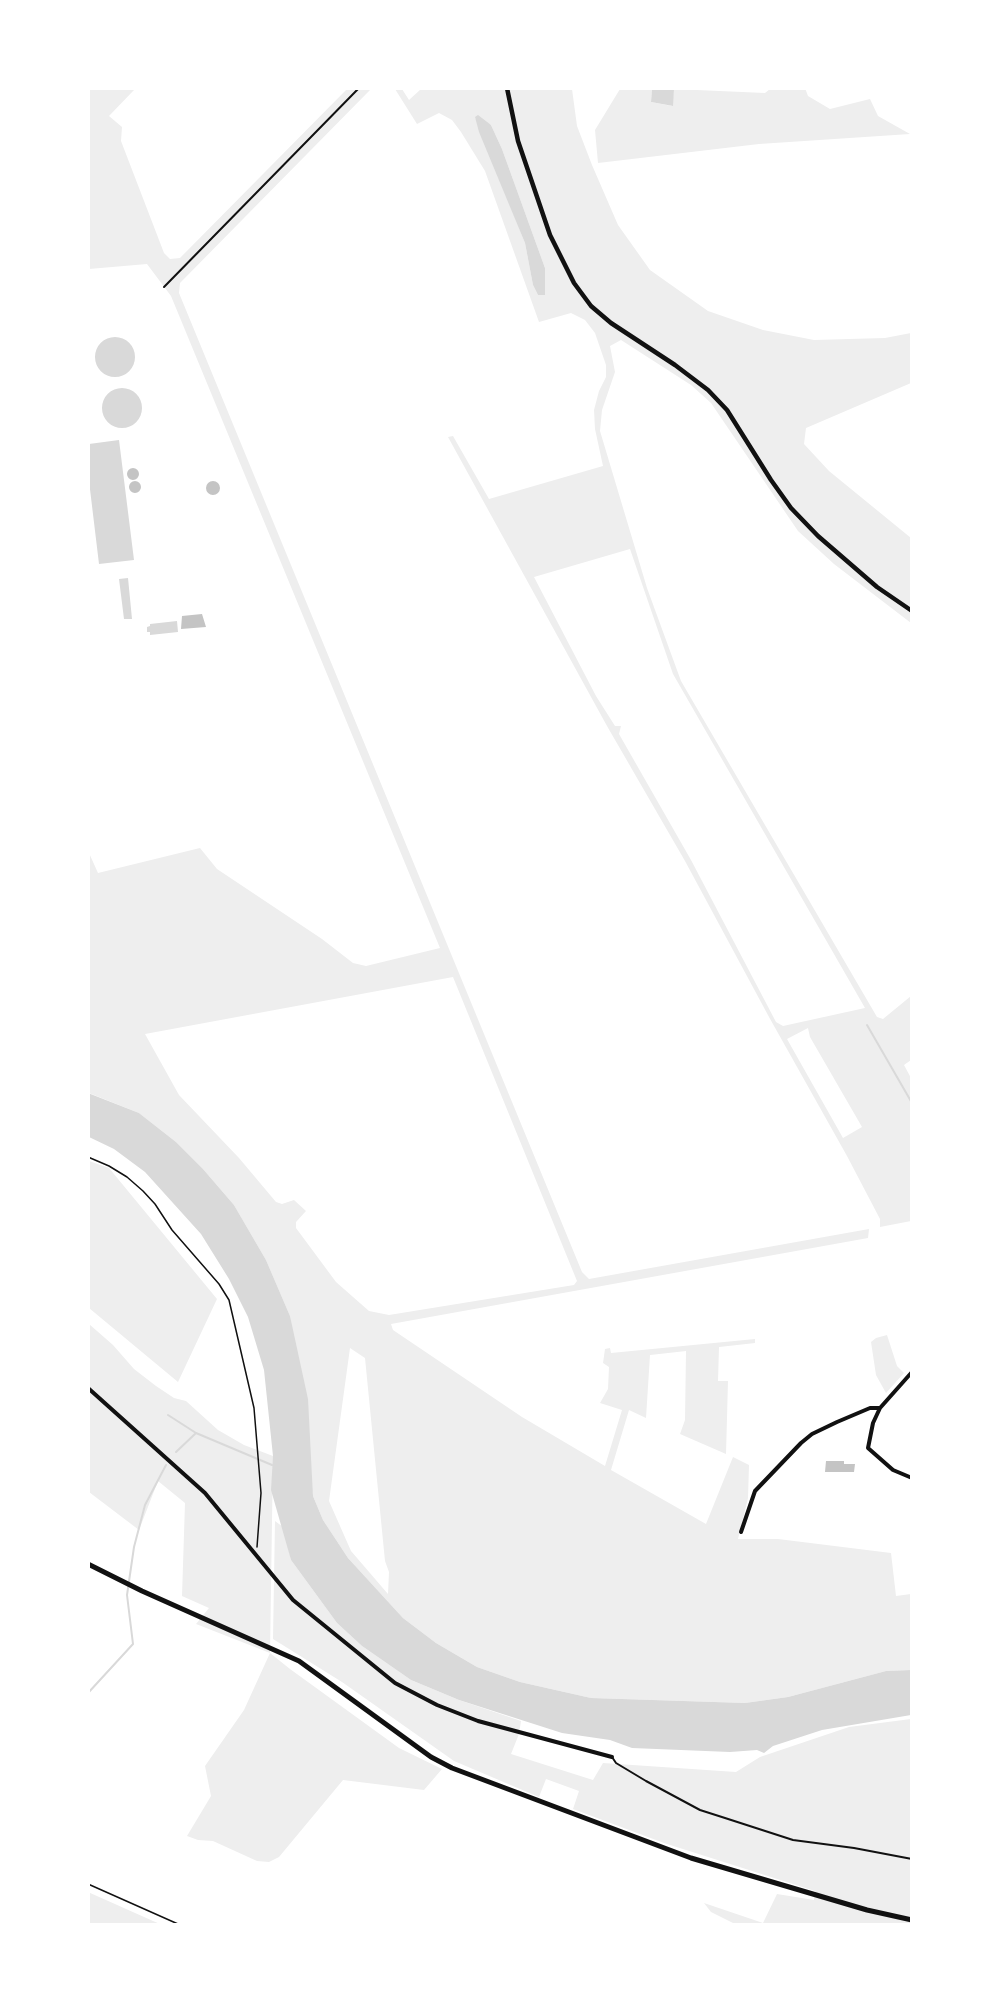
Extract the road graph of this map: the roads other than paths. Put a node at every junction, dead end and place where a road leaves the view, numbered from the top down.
1 (359, 88) edge
2 (507, 88) edge
3 (164, 287) dead end
4 (912, 611) edge
5 (912, 1372) edge
6 (88, 1388) edge
7 (880, 1408) junction
8 (912, 1478) edge
9 (741, 1532) dead end
10 (88, 1564) edge
11 (612, 1757) joint
12 (912, 1859) edge
13 (912, 1920) edge

1 - 3 lane
2 - 4 street
5 - 7 street
6 - 11 street
7 - 8 street
7 - 9 street
10 - 13 main road
11 - 12 lane

